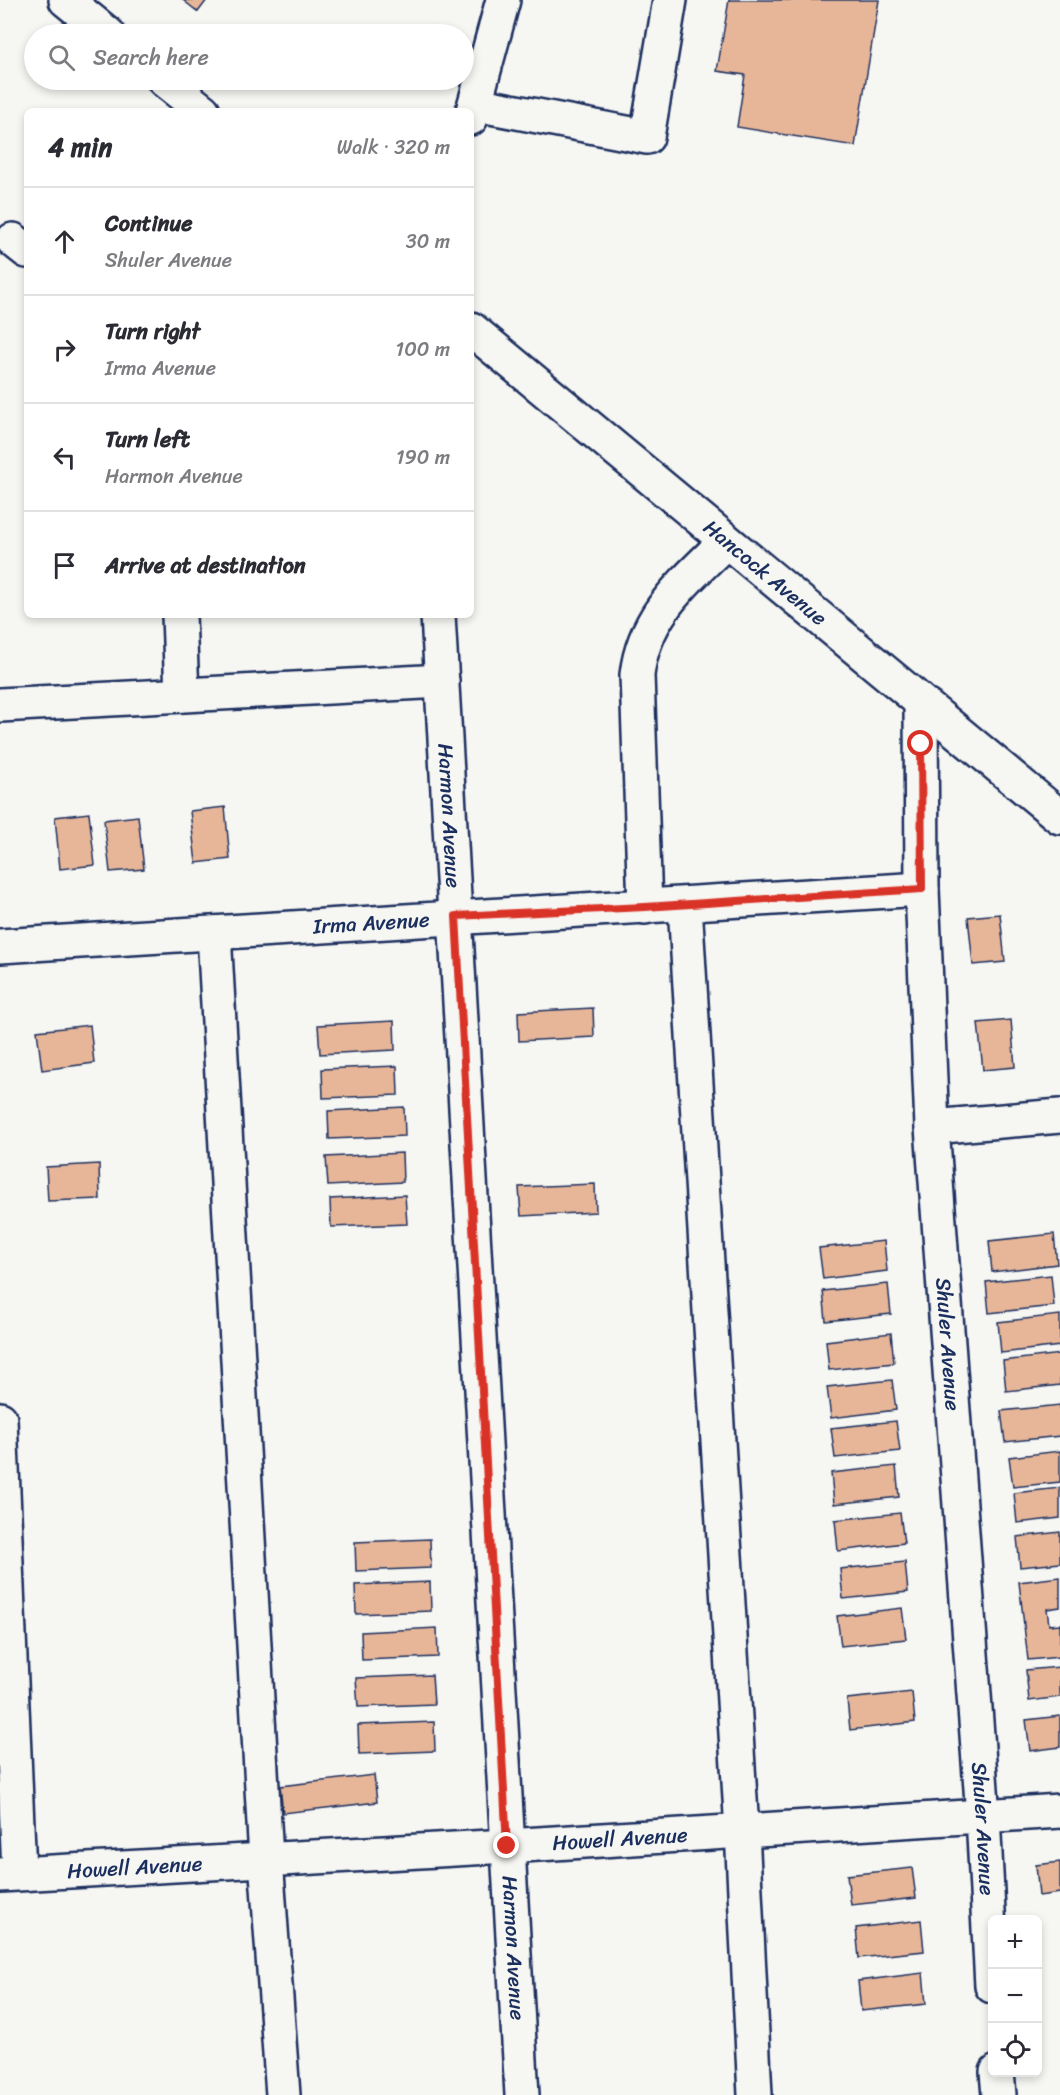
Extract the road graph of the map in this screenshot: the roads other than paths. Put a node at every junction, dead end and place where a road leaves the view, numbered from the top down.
1 (66, 0) edge
2 (503, 0) edge
3 (670, 0) edge
4 (96, 24) edge
5 (177, 90) edge
6 (199, 108) edge
7 (474, 108) edge
8 (474, 111) edge
9 (474, 331) edge
10 (726, 541) junction
11 (179, 618) edge
12 (438, 618) edge
13 (442, 681) junction
14 (182, 695) junction
15 (921, 702) junction
16 (0, 705) edge
17 (1060, 817) edge
18 (922, 889) junction
19 (685, 905) junction
20 (645, 907) junction
21 (456, 916) junction
22 (214, 933) junction
23 (0, 946) edge
24 (1060, 1116) edge
25 (932, 1127) junction
26 (0, 1419) edge
27 (1060, 1811) edge
28 (983, 1816) junction
29 (742, 1831) junction
30 (507, 1846) junction
31 (266, 1860) junction
32 (10, 1874) edge
33 (992, 1969) edge
34 (998, 2077) edge
35 (283, 2095) edge
36 (522, 2095) edge
37 (755, 2095) edge
38 (999, 2095) edge

1 - 4 street
2 - 7 street
3 - 8 street
5 - 6 street
9 - 10 street, Hancock Avenue
10 - 15 street, Hancock Avenue
10 - 20 street
11 - 14 street
12 - 13 street, Harmon Avenue
13 - 14 street
13 - 21 street, Harmon Avenue
14 - 16 street
15 - 17 street, Hancock Avenue
15 - 18 street, Shuler Avenue
18 - 19 street, Irma Avenue
18 - 25 street, Shuler Avenue
19 - 20 street, Irma Avenue
19 - 29 street
20 - 21 street, Irma Avenue
21 - 22 street, Irma Avenue
21 - 30 street, Harmon Avenue
22 - 23 street, Irma Avenue
22 - 31 street
24 - 25 street
25 - 28 street, Shuler Avenue
26 - 32 street
27 - 28 street, Howell Avenue
28 - 29 street, Howell Avenue
28 - 33 street, Shuler Avenue
29 - 30 street, Howell Avenue
29 - 37 street
30 - 31 street, Howell Avenue
30 - 36 street, Harmon Avenue
31 - 32 street, Howell Avenue
31 - 35 street
34 - 38 street

